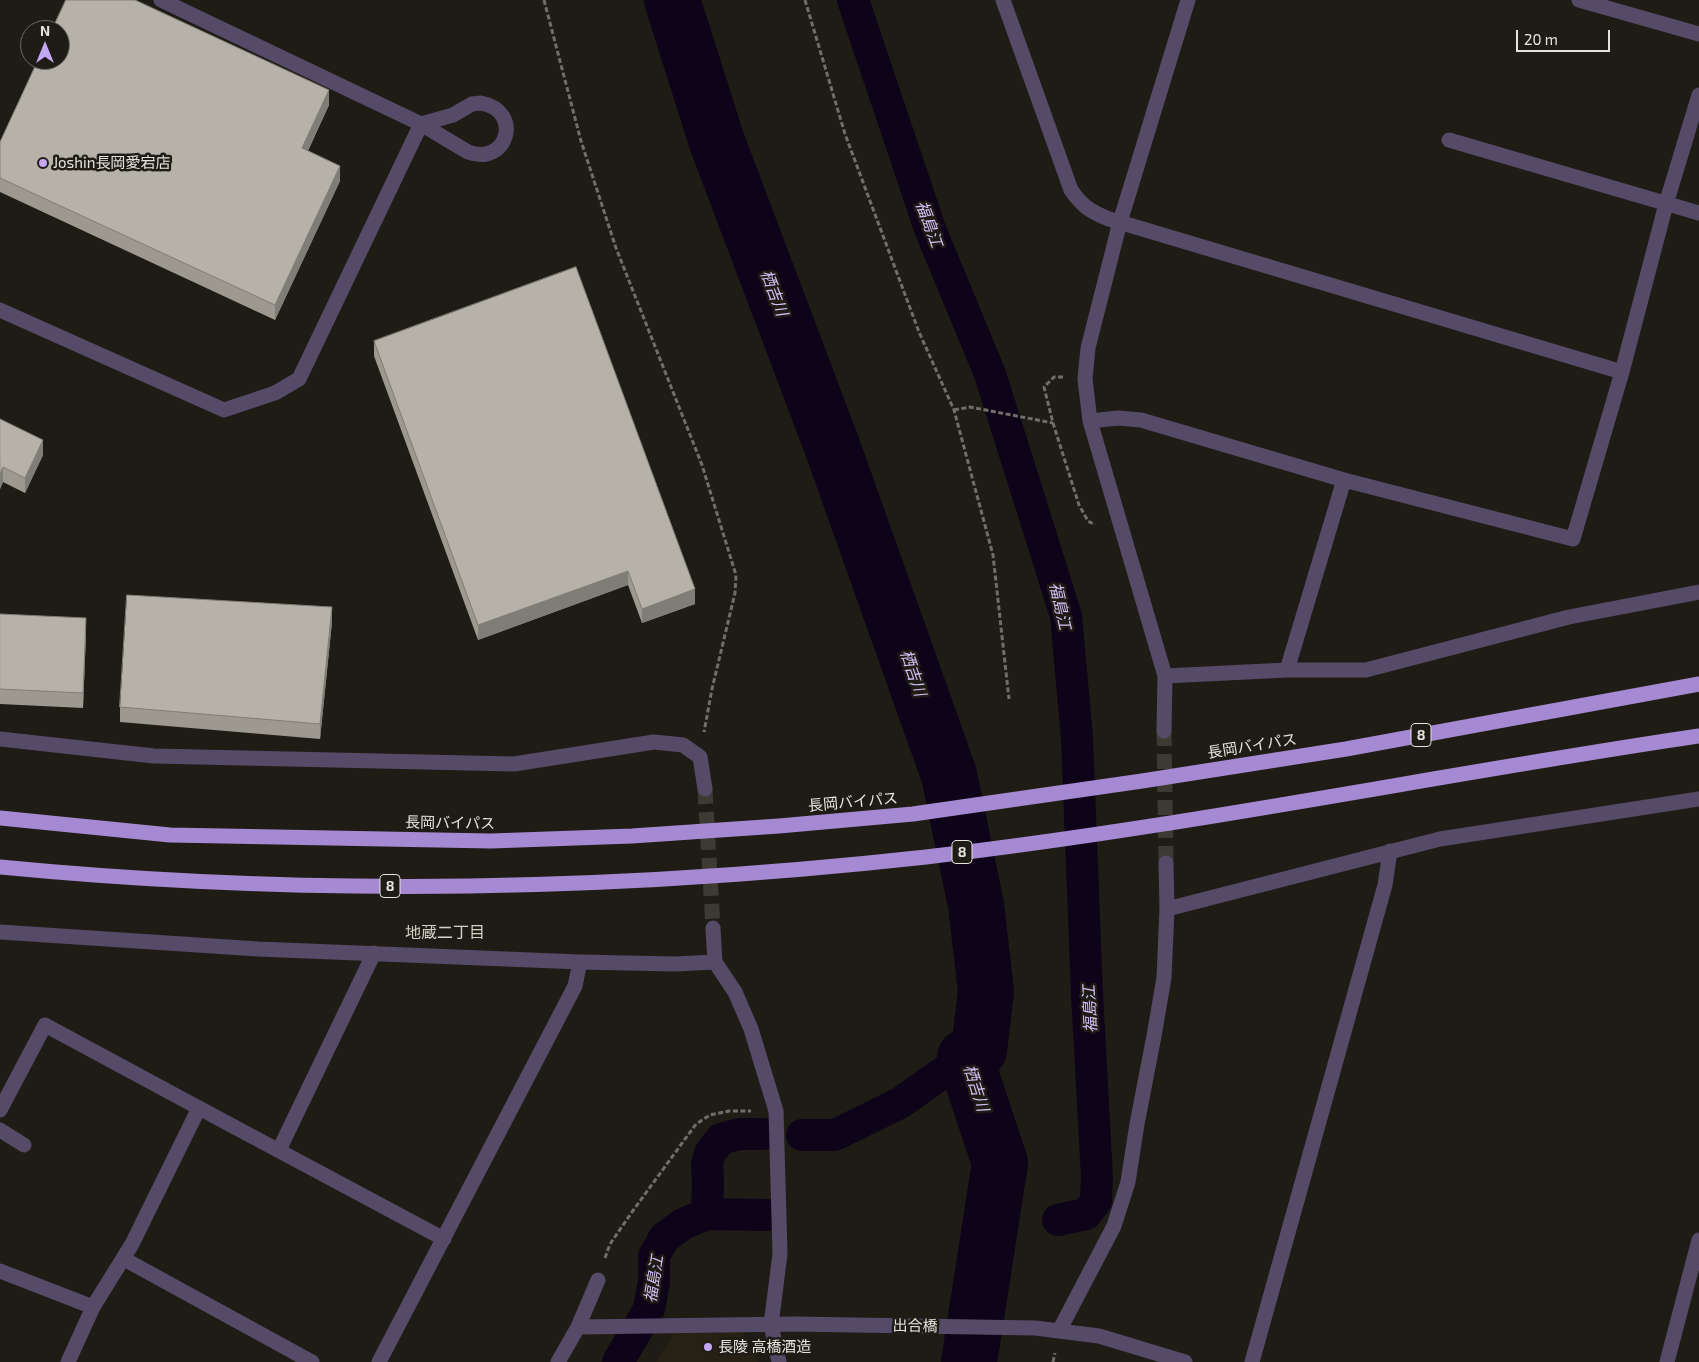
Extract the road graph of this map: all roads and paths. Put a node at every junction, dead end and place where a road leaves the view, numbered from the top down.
1 (162, 0) edge
2 (544, 0) edge
3 (805, 0) edge
4 (1003, 0) edge
5 (1188, 0) edge
6 (1579, 0) edge
7 (1699, 34) edge
8 (1699, 95) edge
9 (421, 124) junction
10 (1449, 140) dead end
11 (1666, 204) junction
12 (1699, 213) edge
13 (1120, 222) junction
14 (0, 310) edge
15 (1622, 372) junction
16 (1054, 377) dead end
17 (954, 410) junction
18 (1090, 421) junction
19 (1053, 423) junction
20 (1344, 480) junction
21 (1122, 528) junction
22 (1699, 592) edge
23 (1287, 670) junction
24 (1165, 676) junction
25 (1699, 684) edge
26 (1009, 699) dead end
27 (1164, 731) tunnel mouth
28 (1699, 736) edge
29 (0, 739) edge
30 (700, 757) junction
31 (705, 789) tunnel mouth
32 (1699, 799) edge
33 (0, 818) edge
34 (1390, 851) junction
35 (1166, 863) tunnel mouth
36 (0, 868) edge
37 (1167, 909) junction
38 (712, 928) tunnel mouth
39 (0, 932) edge
40 (374, 953) junction
41 (580, 962) junction
42 (715, 962) junction
43 (199, 1108) junction
44 (0, 1110) edge
45 (776, 1111) junction
46 (0, 1130) edge
47 (24, 1145) dead end
48 (279, 1150) junction
49 (444, 1239) junction
50 (1699, 1240) edge
51 (124, 1259) junction
52 (0, 1271) edge
53 (598, 1280) joint
54 (94, 1307) junction
55 (771, 1325) junction
56 (586, 1327) junction
57 (1058, 1331) junction
58 (68, 1362) edge
59 (312, 1362) edge
60 (379, 1362) edge
61 (558, 1362) edge
62 (779, 1362) edge
63 (1185, 1362) edge
64 (1252, 1362) edge
65 (1666, 1362) edge

1 - 9 street
2 - 30 path
3 - 17 path
4 - 13 street
5 - 13 street
6 - 7 street
8 - 11 street
9 - 9 street
9 - 14 street
10 - 11 street
11 - 12 street
11 - 15 street
13 - 15 street
13 - 18 street
15 - 20 street
16 - 19 path
17 - 19 path
17 - 26 path
18 - 20 street
18 - 21 street
19 - 21 path
20 - 23 street
21 - 24 street
22 - 23 street
23 - 24 street
24 - 27 street
25 - 33 highway, 長岡バイパス / 8
28 - 36 highway, 8
29 - 30 street
30 - 31 street
32 - 34 street
34 - 37 street
34 - 64 street
35 - 37 street
37 - 57 street
38 - 42 street
39 - 40 street
40 - 41 street
40 - 48 street
41 - 42 street
41 - 49 street
42 - 45 street
43 - 44 street
43 - 48 street
43 - 51 street
45 - 53 path
45 - 55 street
46 - 47 street
48 - 49 street
49 - 60 street
50 - 65 street
51 - 54 street
51 - 59 street
52 - 54 street
53 - 56 street
54 - 58 street
55 - 56 street, 出合橋
55 - 57 street, 出合橋
55 - 62 street
56 - 61 street
57 - 63 street, 出合橋

